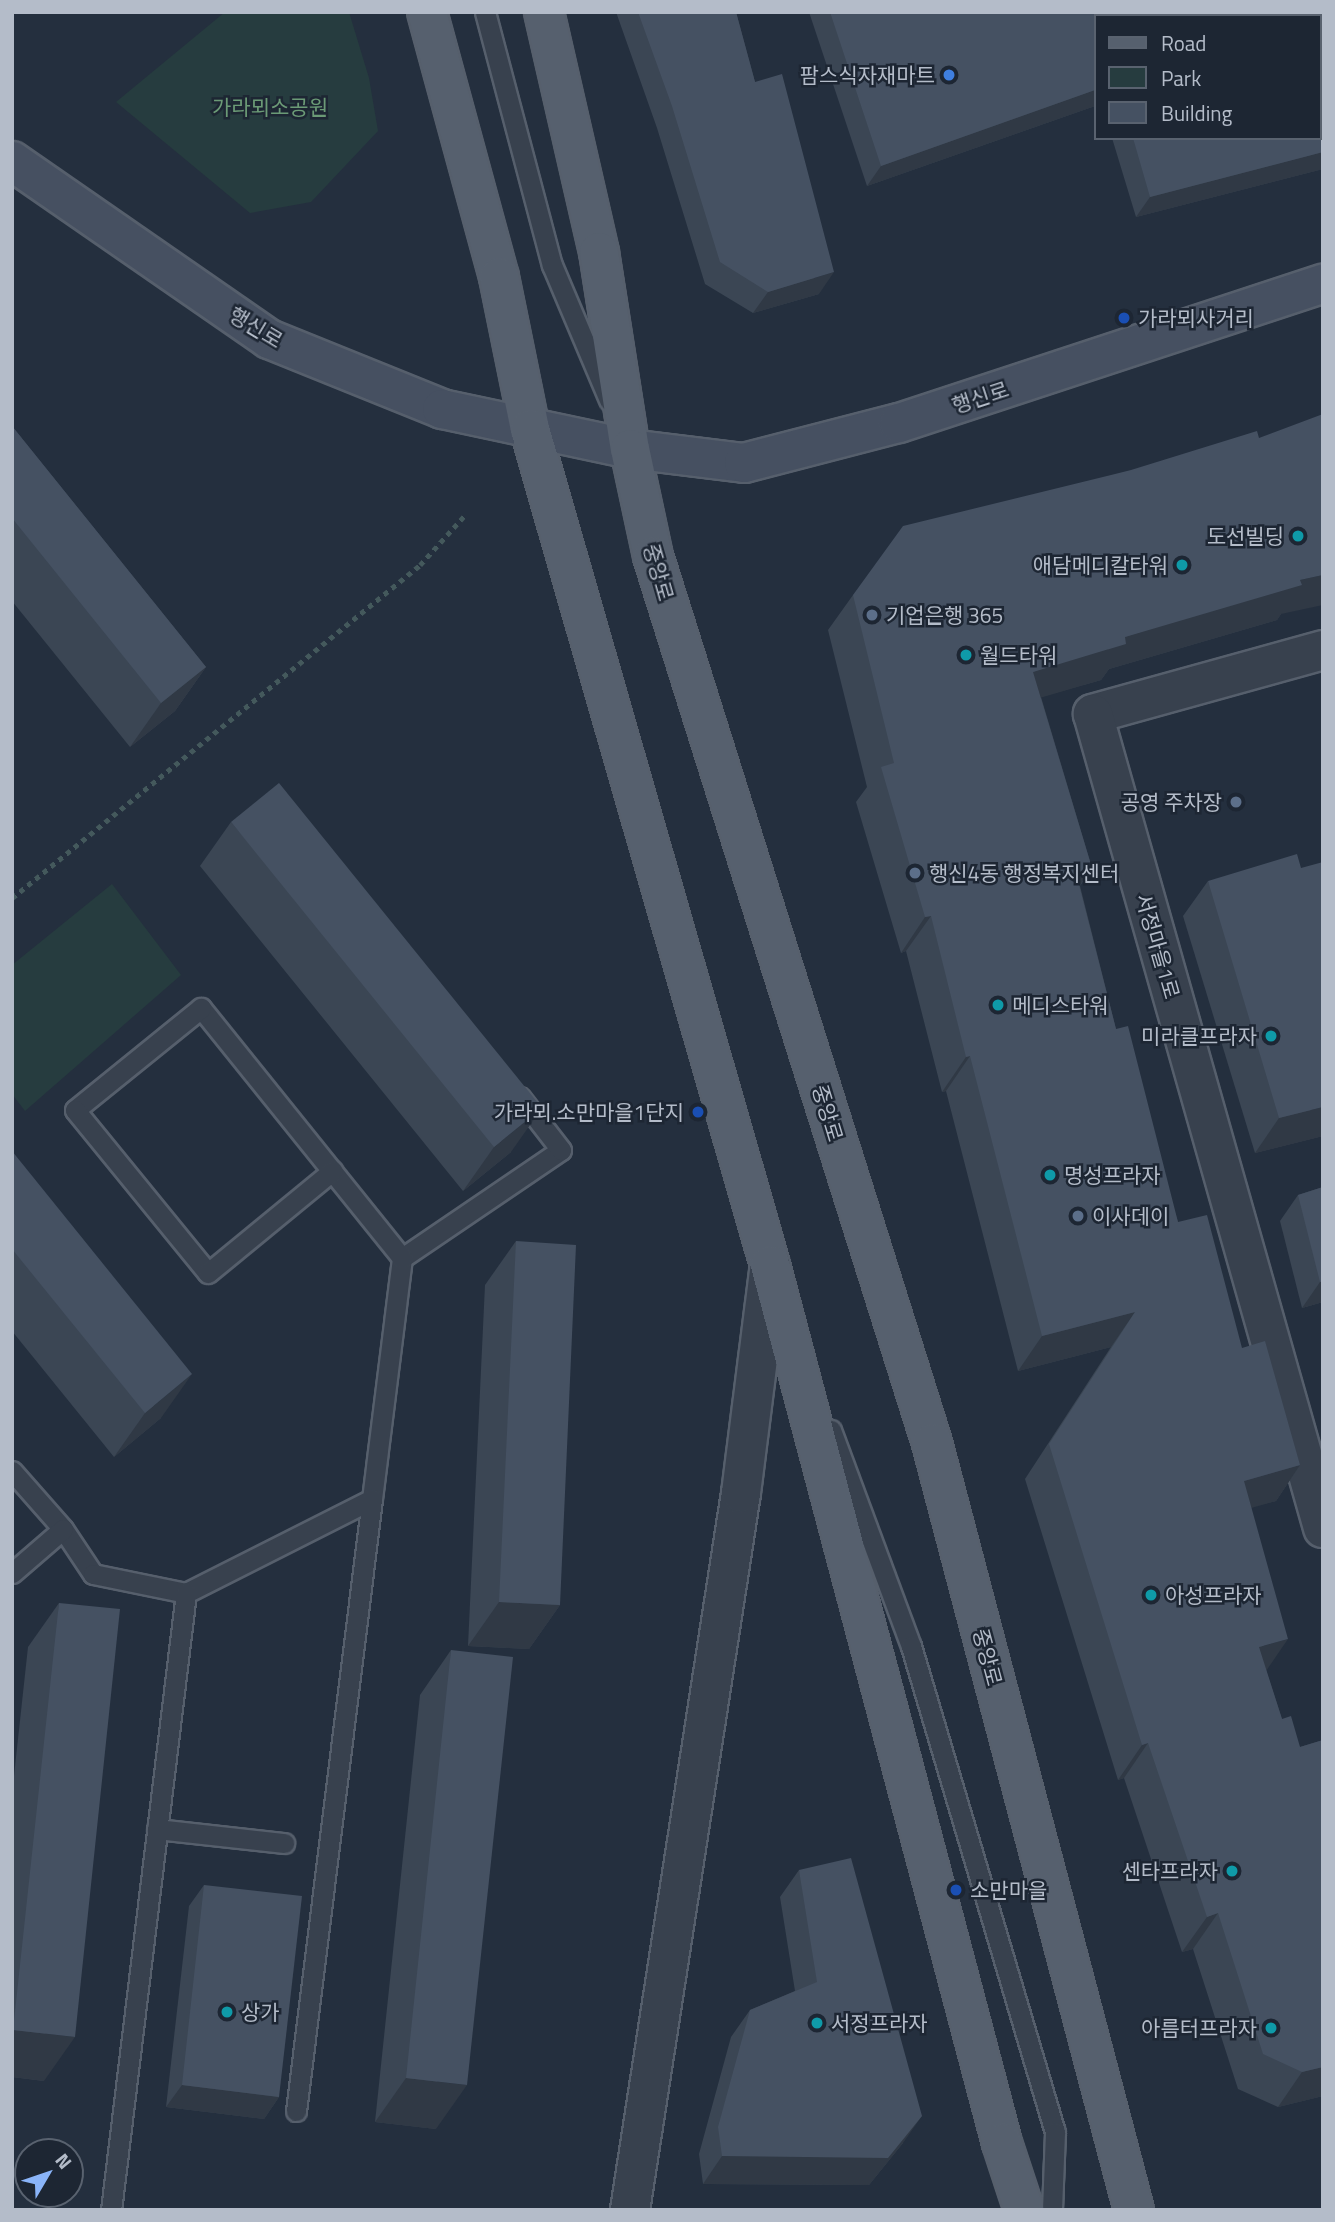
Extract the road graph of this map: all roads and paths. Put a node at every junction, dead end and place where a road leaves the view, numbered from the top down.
1 (426, 12) edge
2 (485, 12) edge
3 (544, 12) edge
4 (12, 161) edge
5 (1323, 284) edge
6 (530, 429) junction
7 (630, 449) junction
8 (466, 513) dead end
9 (1323, 650) edge
10 (12, 898) edge
11 (510, 1083) edge
12 (332, 1171) junction
13 (402, 1258) junction
14 (770, 1265) junction
15 (12, 1471) edge
16 (372, 1499) junction
17 (1323, 1528) edge
18 (63, 1529) junction
19 (12, 1573) edge
20 (186, 1593) junction
21 (157, 1829) junction
22 (284, 1843) dead end
23 (296, 2111) dead end
24 (111, 2210) edge
25 (630, 2210) edge
26 (1024, 2210) edge
27 (1052, 2210) edge
28 (1134, 2210) edge

1 - 6 main road
2 - 7 lane
3 - 7 main road, 중앙로
4 - 6 main road, 행신로
5 - 7 main road, 행신로
6 - 7 main road, 행신로
6 - 14 main road
7 - 28 main road, 중앙로
8 - 10 path
9 - 17 street, 서정마을1로
11 - 13 lane
12 - 12 lane
12 - 13 lane
13 - 16 lane
14 - 25 street
14 - 26 main road
14 - 27 lane
15 - 18 lane
16 - 20 lane
16 - 23 lane
18 - 19 lane
18 - 20 lane
20 - 21 lane
21 - 22 lane
21 - 24 lane

